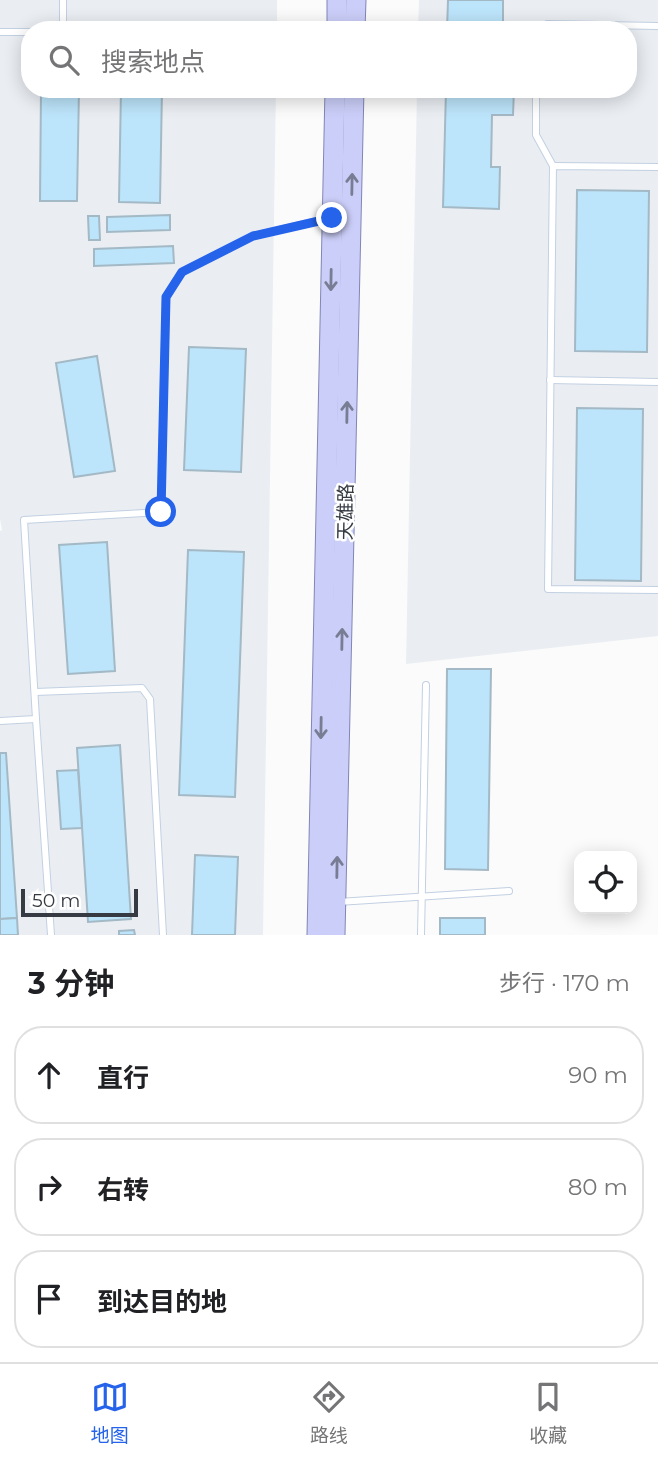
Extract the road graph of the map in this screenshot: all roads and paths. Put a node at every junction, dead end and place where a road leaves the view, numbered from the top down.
1 (63, 0) edge
2 (337, 0) edge
3 (356, 0) edge
4 (62, 21) edge
5 (337, 21) edge
6 (355, 21) edge
7 (637, 26) edge
8 (658, 26) edge
9 (0, 32) edge
10 (21, 33) edge
11 (335, 98) edge
12 (354, 98) edge
13 (536, 98) edge
14 (553, 166) junction
15 (658, 167) edge
16 (332, 218) junction
17 (550, 380) junction
18 (658, 382) edge
19 (658, 590) edge
20 (426, 685) dead end
21 (35, 692) junction
22 (36, 719) junction
23 (0, 721) edge
24 (509, 891) dead end
25 (422, 896) junction
26 (336, 902) junction
27 (51, 935) edge
28 (163, 935) edge
29 (317, 935) edge
30 (335, 935) edge
31 (421, 935) edge

1 - 4 lane
2 - 5 main road
3 - 6 main road
7 - 8 lane
9 - 10 lane
11 - 16 main road, 天雄路
26 -> 12 main road, 天雄路
13 - 14 lane
14 - 15 lane
14 - 17 lane
16 - 21 lane
16 -> 29 main road, 天雄路
17 - 18 lane
17 - 19 lane
20 - 25 lane
21 - 22 lane
21 - 28 lane
22 - 23 lane
22 - 27 lane
24 - 25 lane
25 - 26 lane
25 - 31 lane
26 - 30 main road, 天雄路

